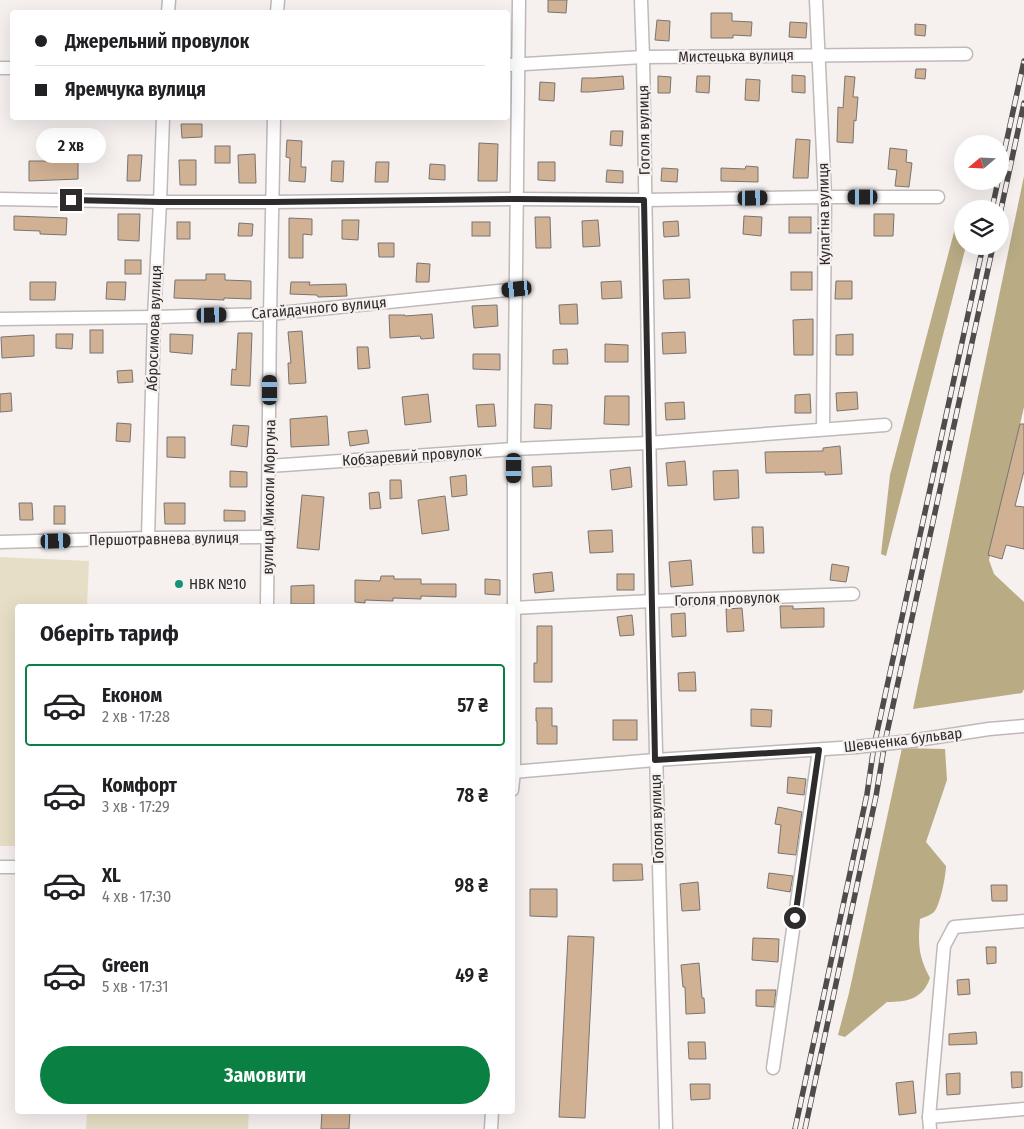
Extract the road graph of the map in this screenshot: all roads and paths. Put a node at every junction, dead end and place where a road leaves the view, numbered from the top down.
1 (519, 0) edge
2 (641, 0) edge
3 (816, 0) edge
4 (966, 54) dead end
5 (819, 55) junction
6 (643, 57) junction
7 (513, 64) edge
8 (163, 120) edge
9 (274, 120) edge
10 (825, 197) junction
11 (938, 197) dead end
12 (0, 199) edge
13 (518, 199) junction
14 (644, 200) junction
15 (160, 202) junction
16 (273, 202) junction
17 (517, 289) junction
18 (270, 314) junction
19 (154, 317) junction
20 (0, 319) edge
21 (885, 425) dead end
22 (823, 429) junction
23 (648, 443) junction
24 (514, 448) junction
25 (269, 466) junction
26 (268, 537) junction
27 (148, 538) junction
28 (0, 542) edge
29 (852, 594) dead end
30 (652, 601) junction
31 (267, 604) edge
32 (514, 604) edge
33 (515, 608) edge
34 (1024, 726) edge
35 (819, 750) junction
36 (655, 760) junction
37 (515, 772) edge
38 (0, 867) edge
39 (15, 867) edge
40 (1024, 921) edge
41 (773, 1068) dead end
42 (1024, 1109) edge
43 (492, 1114) edge
44 (929, 1123) edge
45 (491, 1129) edge
46 (666, 1129) edge

1 - 7 street
2 - 6 street, Гоголя вулиця
3 - 5 street, Кулагіна вулиця
4 - 5 street, Мистецька вулиця
5 - 6 street, Мистецька вулиця
5 - 10 street, Кулагіна вулиця
6 - 7 street, Мистецька вулиця
6 - 14 street, Гоголя вулиця
7 - 13 street
8 - 15 street, Абросимова вулиця
9 - 16 street, вулиця Миколи Моргуна
10 - 11 street
10 - 14 street
10 - 22 street, Кулагіна вулиця
12 - 15 street
13 - 14 street
13 - 16 street
13 - 17 street
14 - 23 street, Гоголя вулиця
15 - 16 street
15 - 19 street, Абросимова вулиця
16 - 18 street, вулиця Миколи Моргуна
17 - 18 street, Сагайдачного вулиця
17 - 24 street
18 - 19 street, Сагайдачного вулиця
18 - 25 street, вулиця Миколи Моргуна
19 - 20 street, Сагайдачного вулиця
19 - 27 street, Абросимова вулиця
21 - 22 street, Кобзаревий провулок
22 - 23 street, Кобзаревий провулок
23 - 24 street, Кобзаревий провулок
23 - 30 street, Гоголя вулиця
24 - 25 street, Кобзаревий провулок
24 - 32 street
25 - 26 street, вулиця Миколи Моргуна
26 - 27 street, Першотравнева вулиця
26 - 31 street, вулиця Миколи Моргуна
27 - 28 street, Першотравнева вулиця
29 - 30 street, Гоголя провулок
30 - 33 street, Гоголя провулок
30 - 36 street, Гоголя вулиця
34 - 35 street, Шевченка бульвар, bridge
35 - 36 street, Шевченка бульвар
35 - 41 street
36 - 37 street, Шевченка бульвар
36 - 46 street, Гоголя вулиця
38 - 39 street
40 - 44 street
42 - 44 street
43 - 45 street

